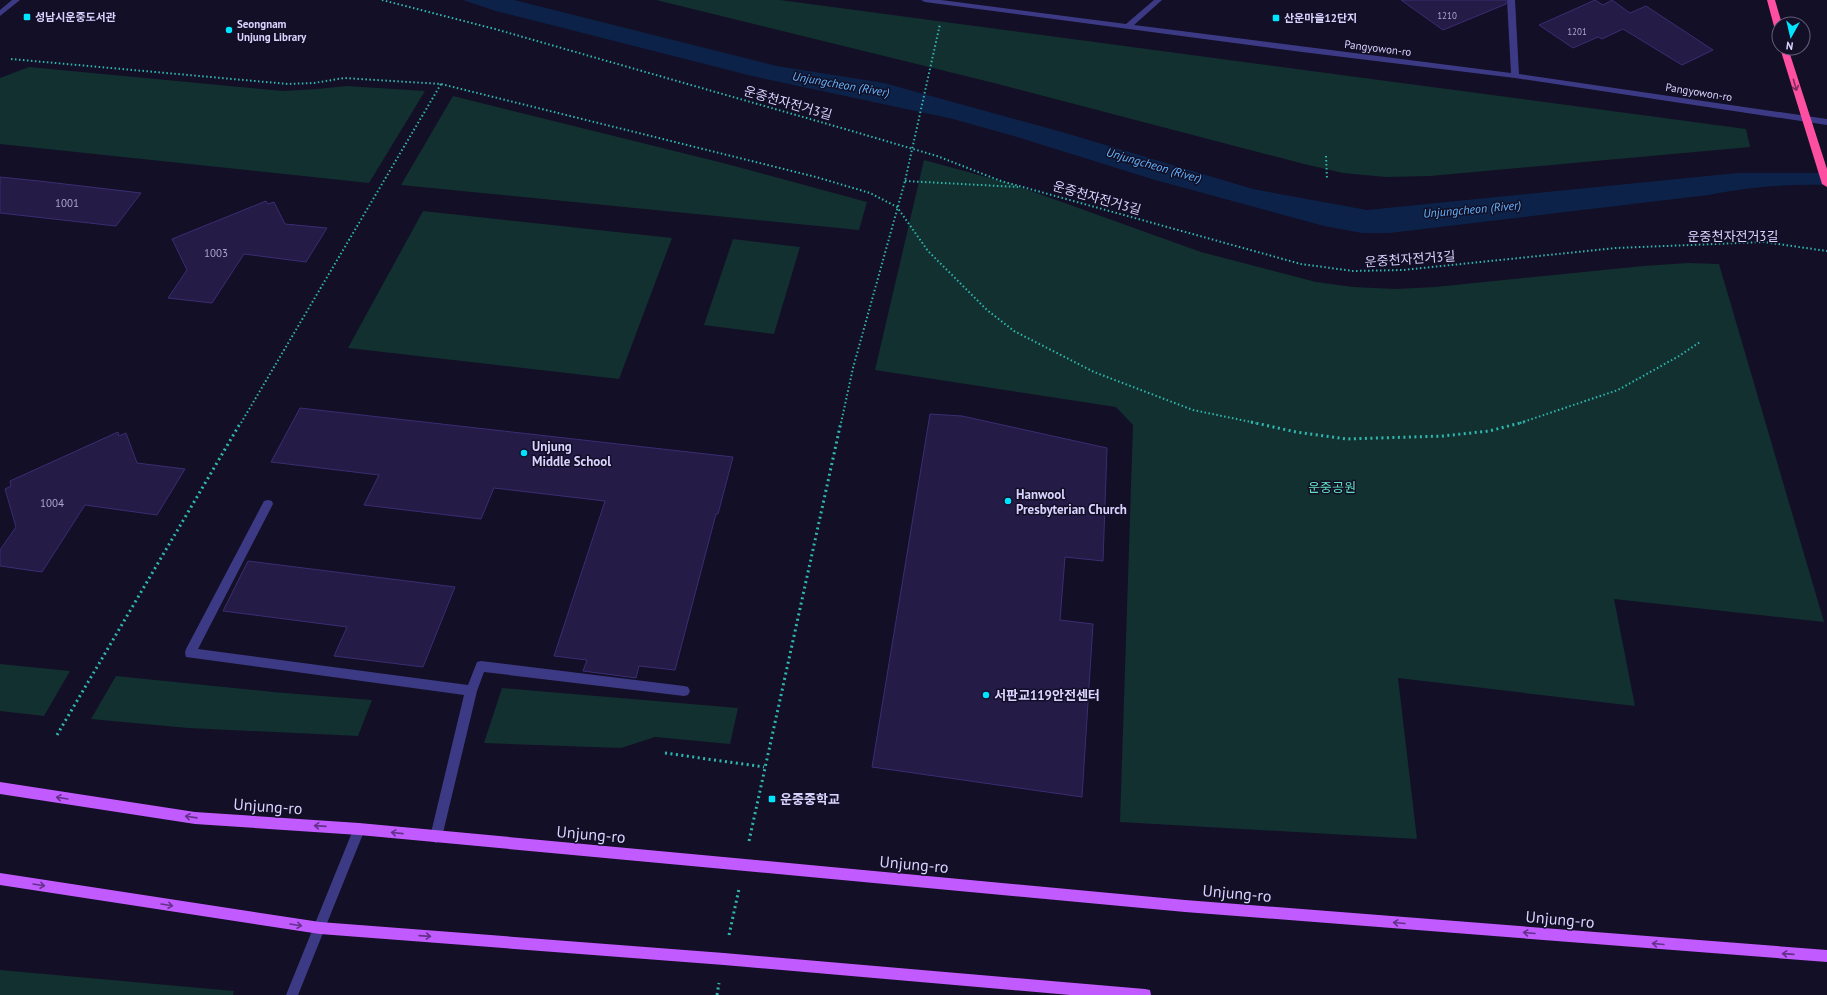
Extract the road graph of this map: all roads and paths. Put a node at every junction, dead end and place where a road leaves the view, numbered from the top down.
1 (16, 0) edge
2 (382, 0) edge
3 (925, 0) edge
4 (1158, 0) edge
5 (1511, 0) edge
6 (1771, 0) edge
7 (944, 2) junction
8 (0, 14) edge
9 (1775, 16) edge
10 (1129, 26) junction
11 (1787, 56) edge
12 (11, 59) dead end
13 (1515, 76) junction
14 (441, 84) junction
15 (1827, 122) edge
16 (1326, 156) dead end
17 (1327, 179) dead end
18 (905, 181) junction
19 (1827, 184) edge
20 (1023, 187) junction
21 (897, 207) junction
22 (1827, 250) edge
23 (1700, 342) dead end
24 (268, 504) dead end
25 (472, 690) junction
26 (684, 691) dead end
27 (57, 735) dead end
28 (665, 753) dead end
29 (0, 788) edge
30 (359, 829) junction
31 (436, 837) junction
32 (0, 879) edge
33 (320, 928) junction
34 (1827, 956) edge
35 (292, 995) edge
36 (1145, 995) edge

1 - 8 street
2 - 20 path, 운중천자전거3길
3 - 7 street, Pangyowon-ro
4 - 10 street
5 - 13 street
6 - 9 highway
7 - 10 street, Pangyowon-ro
7 - 18 path
10 - 13 street, Pangyowon-ro
11 -> 19 highway
12 - 14 path
13 - 15 street, Pangyowon-ro
14 - 21 path
14 - 27 path
16 - 17 path
18 - 20 path
18 - 21 path
20 - 22 path, 운중천자전거3길
21 - 23 path
21 - 28 path
24 - 25 street
25 - 26 street
25 - 31 street
30 -> 29 main road, Unjung-ro
31 -> 30 main road, Unjung-ro
30 - 33 street
34 -> 31 main road, Unjung-ro
32 -> 33 main road
33 - 35 street
33 -> 36 main road

